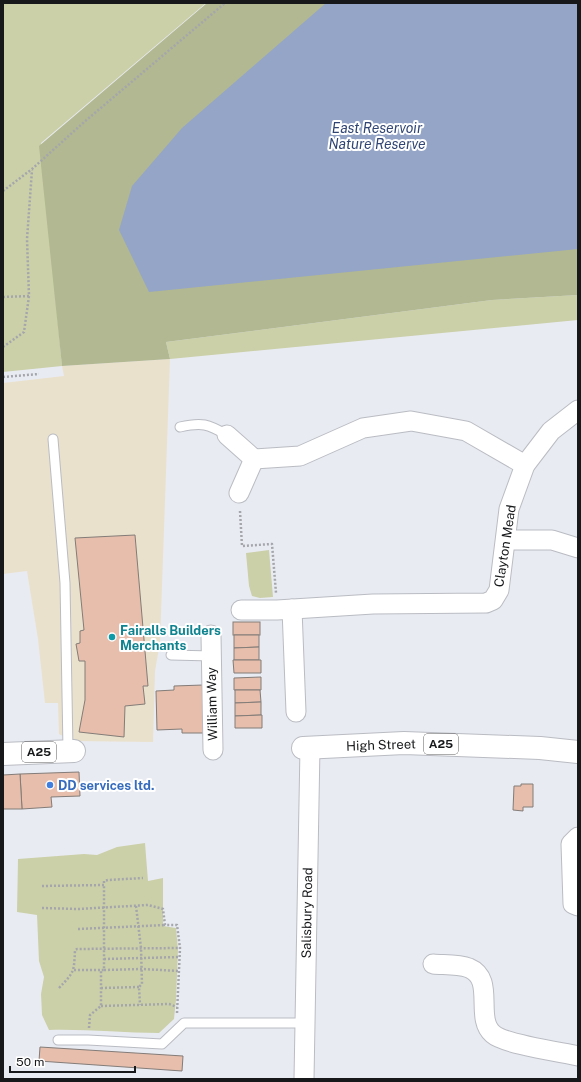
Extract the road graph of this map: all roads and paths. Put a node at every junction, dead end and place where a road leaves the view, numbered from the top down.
1 (225, 3) edge
2 (32, 169) junction
3 (3, 190) edge
4 (29, 296) junction
5 (3, 297) edge
6 (3, 347) edge
7 (40, 374) dead end
8 (3, 377) edge
9 (578, 410) edge
10 (180, 427) dead end
11 (227, 435) joint
12 (53, 439) dead end
13 (254, 459) junction
14 (526, 465) junction
15 (239, 492) joint
16 (506, 540) junction
17 (578, 548) edge
18 (285, 609) junction
19 (241, 610) dead end
20 (211, 635) dead end
21 (170, 655) dead end
22 (212, 656) junction
23 (296, 712) dead end
24 (307, 748) joint
25 (71, 750) joint
26 (213, 750) dead end
27 (578, 752) edge
28 (3, 754) edge
29 (578, 837) edge
30 (143, 878) dead end
31 (104, 885) junction
32 (42, 886) dead end
33 (136, 906) junction
34 (578, 906) edge
35 (42, 908) dead end
36 (104, 908) junction
37 (165, 925) junction
38 (139, 926) junction
39 (104, 928) junction
40 (78, 929) dead end
41 (141, 948) junction
42 (180, 948) junction
43 (104, 949) junction
44 (104, 958) junction
45 (141, 958) junction
46 (180, 958) junction
47 (433, 964) dead end
48 (142, 969) junction
49 (74, 970) junction
50 (102, 970) junction
51 (179, 971) junction
52 (139, 987) junction
53 (59, 988) dead end
54 (101, 988) junction
55 (140, 1005) junction
56 (101, 1006) junction
57 (177, 1007) junction
58 (184, 1023) junction
59 (306, 1023) junction
60 (58, 1040) dead end
61 (88, 1040) junction
62 (578, 1056) edge
63 (304, 1079) edge

1 - 2 path
2 - 3 path
2 - 4 path
4 - 5 path
4 - 6 path
7 - 8 path
9 - 14 street, Clayton Mead
10 - 11 lane
11 - 13 street
12 - 25 lane
13 - 14 street
13 - 15 street
14 - 16 street, Clayton Mead
15 - 18 path
16 - 17 street
16 - 18 street, Clayton Mead
18 - 19 street, Clayton Mead
18 - 23 street
20 - 22 street, William Way
21 - 22 lane
22 - 26 street, William Way
24 - 27 main road, High Street / A25
24 - 59 street, Salisbury Road
25 - 28 main road, A25
29 - 34 street
30 - 31 path
31 - 32 path
31 - 36 path
33 - 36 path
33 - 37 path
33 - 38 path
35 - 36 path
36 - 39 path
37 - 38 path
37 - 42 path
38 - 39 path
38 - 41 path
39 - 40 path
39 - 43 path
41 - 42 path
41 - 43 path
41 - 45 path
42 - 46 path
43 - 44 path
43 - 49 path
44 - 45 path
44 - 50 path
45 - 46 path
45 - 48 path
46 - 51 path
47 - 62 street
48 - 50 path
48 - 51 path
48 - 52 path
49 - 50 path
49 - 53 path
50 - 54 path
51 - 57 path
52 - 54 path
52 - 55 path
54 - 56 path
55 - 56 path
55 - 57 path
56 - 61 path
57 - 58 path
58 - 59 lane
58 - 61 lane
59 - 63 street, Salisbury Road
60 - 61 lane

